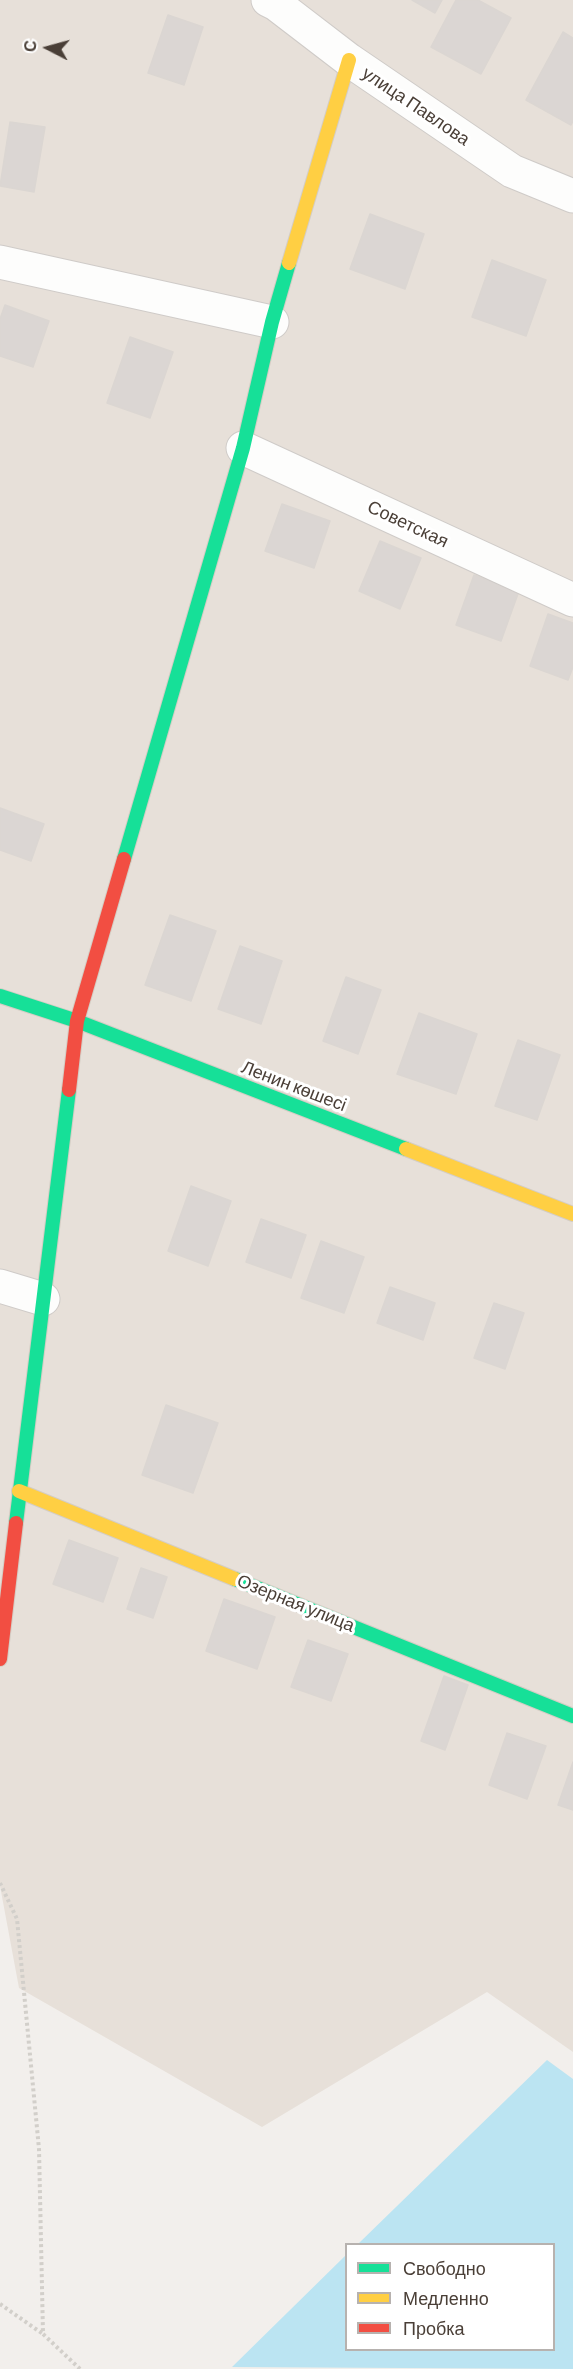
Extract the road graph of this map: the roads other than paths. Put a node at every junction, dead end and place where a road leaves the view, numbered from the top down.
1 (274, 1) edge
2 (349, 60) junction
3 (573, 196) edge
4 (0, 262) edge
5 (272, 322) junction
6 (243, 448) junction
7 (573, 600) edge
8 (0, 996) edge
9 (77, 1021) junction
10 (573, 1214) edge
11 (0, 1286) edge
12 (43, 1299) junction
13 (19, 1491) junction
14 (0, 1659) edge
15 (573, 1716) edge

1 - 2 street, улица Павлова
2 - 3 street, улица Павлова
2 - 5 street
4 - 5 street
5 - 6 street
6 - 7 street, Советская
6 - 9 street
8 - 9 street, Ленин көшесі
9 - 10 street, Ленин көшесі
9 - 12 street
11 - 12 street
12 - 13 street
13 - 14 street
13 - 15 street, Озерная улица

